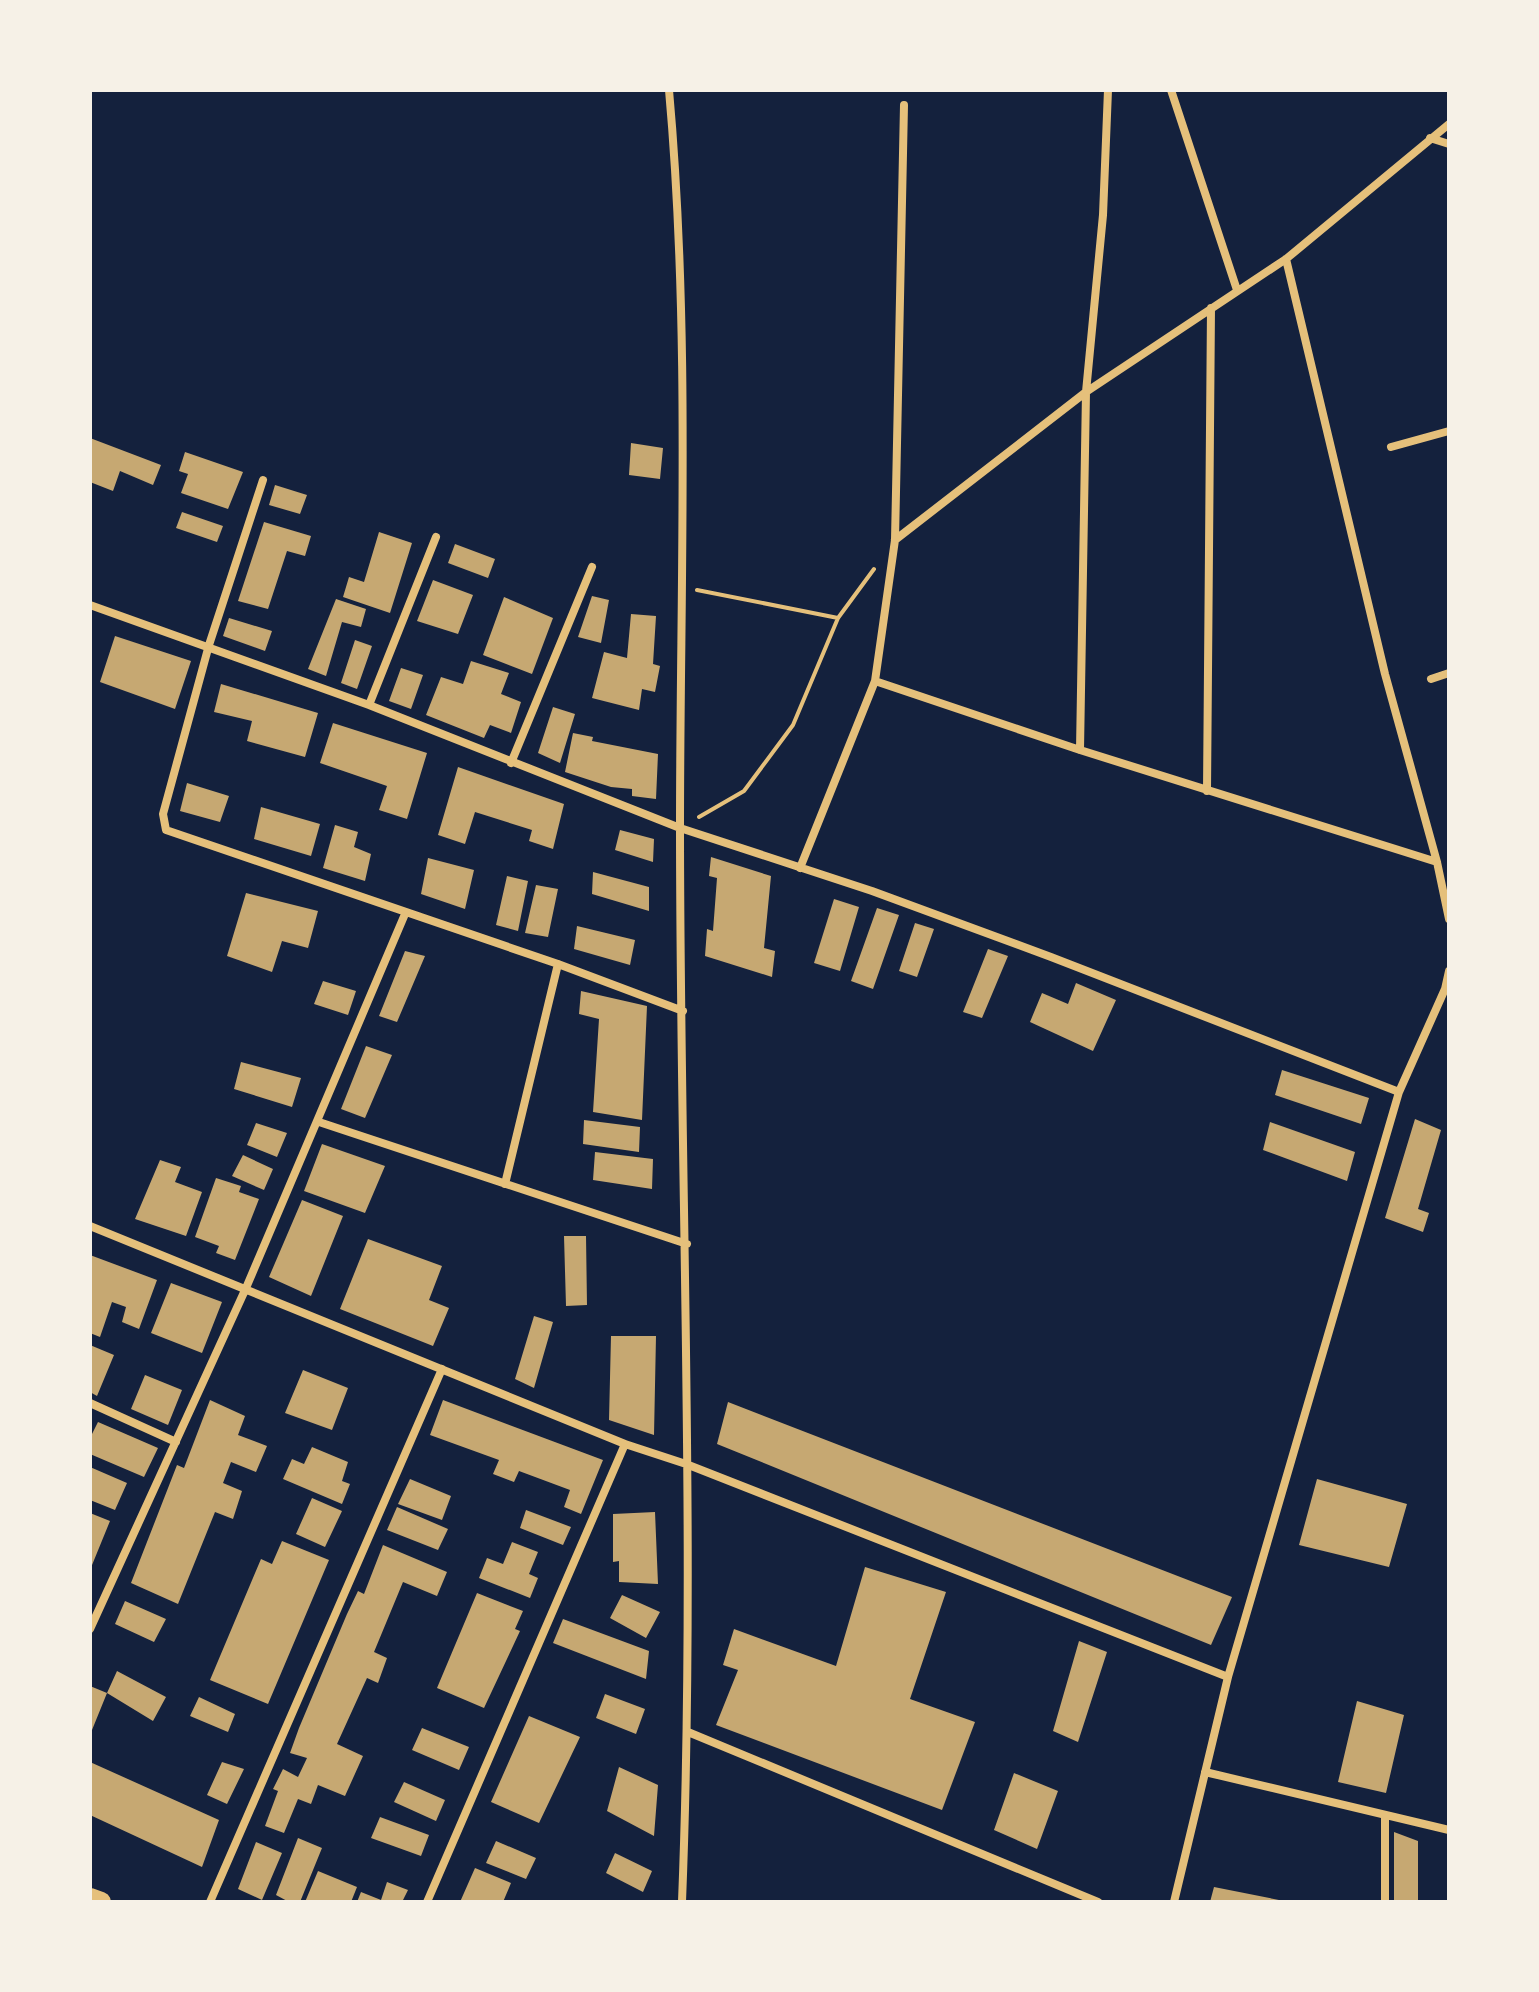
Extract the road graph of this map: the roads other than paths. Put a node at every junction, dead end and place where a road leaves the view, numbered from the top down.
1 (669, 90) edge
2 (1108, 90) edge
3 (1171, 90) edge
4 (904, 105) dead end
5 (1449, 124) edge
6 (1430, 138) junction
7 (1449, 144) edge
8 (1286, 259) junction
9 (1237, 290) junction
10 (1211, 308) junction
11 (1086, 392) junction
12 (1449, 431) edge
13 (1391, 447) dead end
14 (263, 480) dead end
15 (436, 537) dead end
16 (895, 540) junction
17 (592, 567) dead end
18 (90, 605) edge
19 (209, 645) junction
20 (1449, 673) edge
21 (1431, 679) dead end
22 (875, 681) junction
23 (369, 705) junction
24 (1080, 750) junction
25 (511, 763) junction
26 (1207, 791) junction
27 (680, 828) junction
28 (1437, 862) junction
29 (800, 868) junction
30 (405, 914) junction
31 (1449, 919) edge
32 (558, 964) junction
33 (1449, 971) edge
34 (683, 1011) junction
35 (1399, 1092) junction
36 (319, 1122) junction
37 (505, 1184) junction
38 (90, 1226) edge
39 (687, 1244) junction
40 (246, 1288) junction
41 (442, 1369) junction
42 (90, 1403) edge
43 (176, 1442) junction
44 (625, 1444) junction
45 (686, 1464) junction
46 (90, 1629) edge
47 (1228, 1677) junction
48 (688, 1732) junction
49 (1205, 1772) junction
50 (1385, 1815) junction
51 (1449, 1830) edge
52 (90, 1898) edge
53 (101, 1902) edge
54 (210, 1902) edge
55 (427, 1902) edge
56 (682, 1902) edge
57 (1098, 1902) edge
58 (1174, 1902) edge
59 (1385, 1902) edge

1 - 27 street
2 - 11 street
3 - 9 street
4 - 16 street
5 - 6 street
6 - 7 street
6 - 8 street
8 - 9 street
8 - 28 street
9 - 10 street
10 - 11 street
10 - 26 street
11 - 16 street
11 - 24 street
12 - 13 street
14 - 19 street
15 - 23 street
16 - 22 street
17 - 25 street
18 - 19 street
19 - 23 street
19 - 30 street
20 - 21 street
22 - 24 street
22 - 29 street
23 - 25 street
24 - 26 street
25 - 27 street
26 - 28 street
27 - 29 street
27 - 34 street
28 - 31 street
29 - 35 street
30 - 32 street
30 - 36 street
32 - 34 street
32 - 37 street
33 - 35 street
34 - 39 street
35 - 47 street
36 - 37 street
36 - 40 street
37 - 39 street
38 - 40 street
39 - 45 street
40 - 41 street
40 - 43 street
41 - 44 street
41 - 54 street
42 - 43 street
43 - 46 street
44 - 45 street
44 - 55 street
45 - 47 street
45 - 48 street
47 - 49 street
48 - 56 street
48 - 57 street
49 - 50 street
49 - 58 street
50 - 51 street
50 - 59 street
52 - 53 main road

